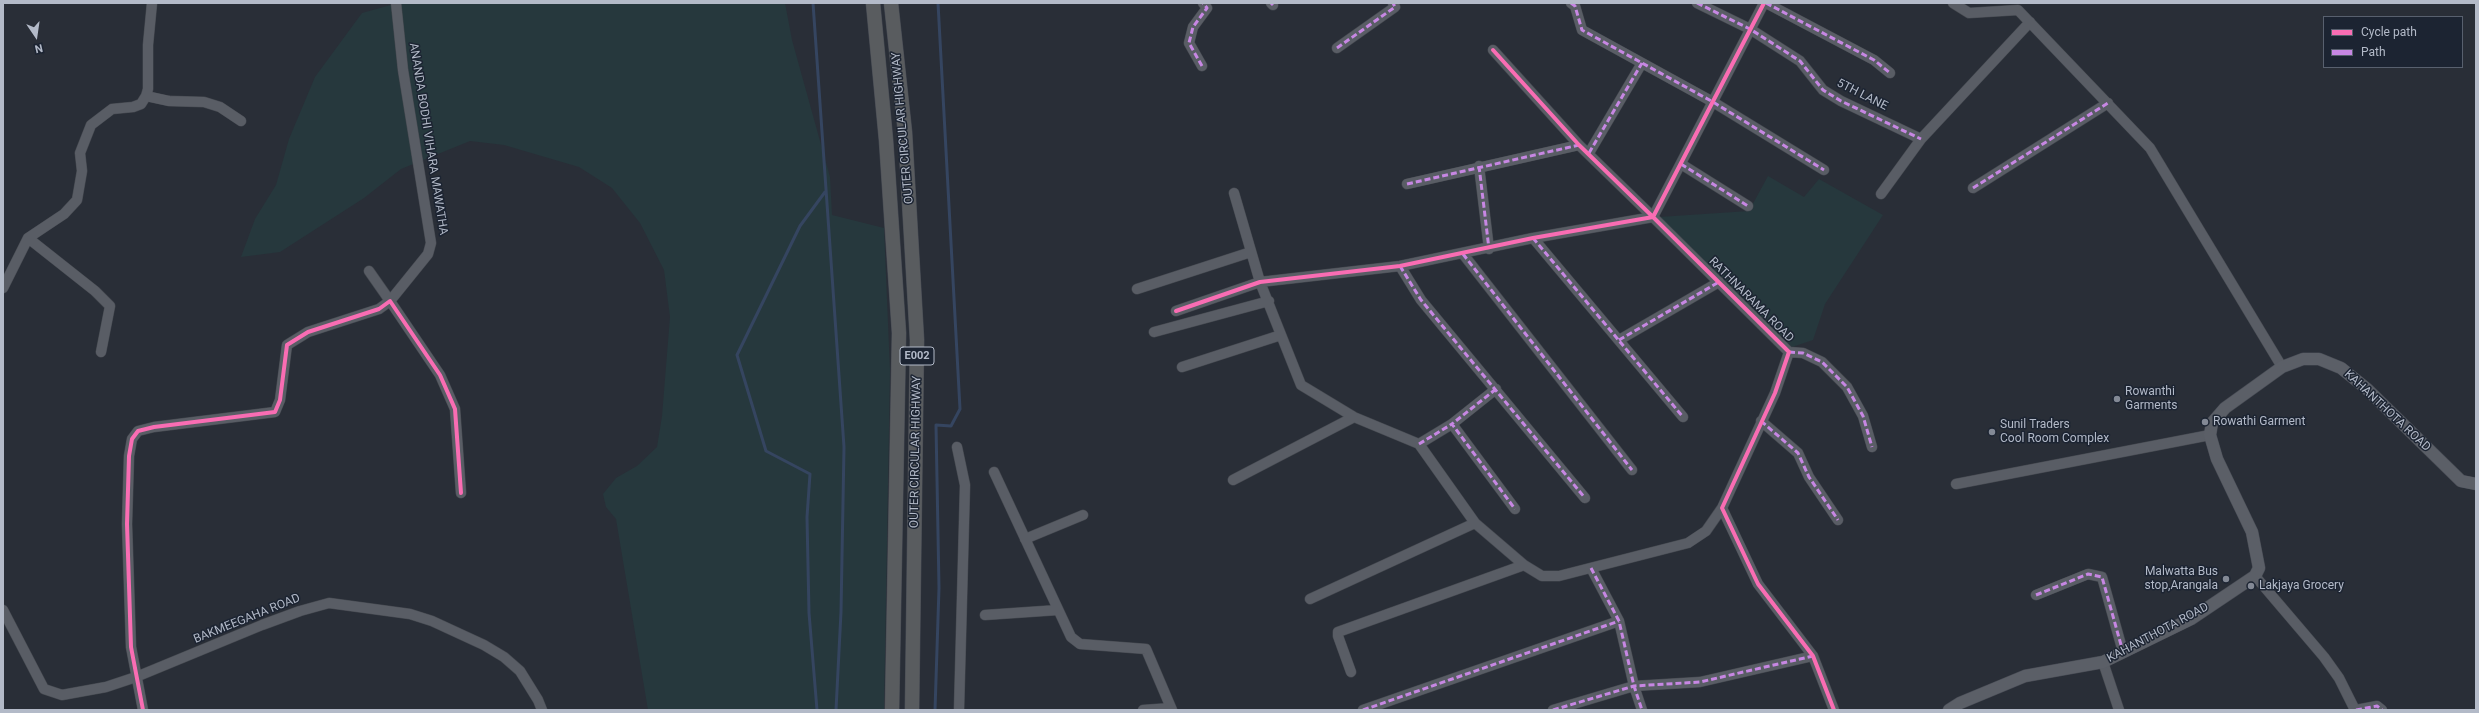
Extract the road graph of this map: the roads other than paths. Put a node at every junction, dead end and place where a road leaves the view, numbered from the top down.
1 (152, 3) edge
2 (396, 3) edge
3 (873, 3) edge
4 (891, 3) edge
5 (1203, 3) edge
6 (1393, 3) edge
7 (1571, 3) edge
8 (1698, 3) edge
9 (1765, 3) edge
10 (1954, 3) edge
11 (2030, 22) junction
12 (1750, 29) junction
13 (1337, 48) dead end
14 (1494, 50) dead end
15 (1642, 63) junction
16 (1202, 66) dead end
17 (1890, 73) dead end
18 (143, 100) junction
19 (1713, 102) junction
20 (2108, 103) junction
21 (241, 121) dead end
22 (1921, 139) junction
23 (1579, 145) junction
24 (1589, 153) junction
25 (1681, 164) junction
26 (1479, 166) junction
27 (1824, 170) dead end
28 (1407, 184) dead end
29 (1973, 188) dead end
30 (1234, 193) dead end
31 (1881, 194) dead end
32 (1748, 206) dead end
33 (1653, 217) junction
34 (28, 238) junction
35 (1533, 238) junction
36 (1489, 248) junction
37 (1251, 252) junction
38 (1463, 254) junction
39 (1400, 266) junction
40 (369, 271) dead end
41 (1260, 282) junction
42 (1719, 282) junction
43 (3, 288) edge
44 (1137, 288) dead end
45 (390, 301) junction
46 (1270, 301) junction
47 (1176, 311) dead end
48 (1154, 332) dead end
49 (1281, 335) junction
50 (1619, 340) junction
51 (100, 352) dead end
52 (1789, 352) junction
53 (1182, 367) dead end
54 (2282, 367) junction
55 (1496, 389) junction
56 (1683, 416) dead end
57 (1354, 417) junction
58 (1761, 421) junction
59 (1452, 424) junction
60 (2210, 434) junction
61 (1419, 444) junction
62 (957, 447) dead end
63 (1872, 447) dead end
64 (1632, 470) dead end
65 (994, 472) dead end
66 (1232, 480) dead end
67 (1956, 484) dead end
68 (2476, 484) edge
69 (461, 493) dead end
70 (1586, 498) dead end
71 (1515, 508) dead end
72 (1722, 508) junction
73 (1083, 515) dead end
74 (1838, 520) dead end
75 (1475, 523) junction
76 (1025, 540) junction
77 (1524, 565) junction
78 (1591, 568) junction
79 (2255, 576) junction
80 (2036, 595) dead end
81 (1310, 599) dead end
82 (3, 610) edge
83 (1058, 610) junction
84 (985, 614) dead end
85 (1620, 621) junction
86 (2124, 652) junction
87 (1813, 656) junction
88 (2103, 662) junction
89 (1351, 672) dead end
90 (136, 677) junction
91 (1634, 686) junction
92 (1171, 709) edge
93 (143, 710) edge
94 (542, 710) edge
95 (892, 710) edge
96 (912, 710) edge
97 (959, 710) edge
98 (1143, 710) edge
99 (1364, 710) edge
100 (1554, 710) edge
101 (1642, 710) edge
102 (1834, 710) edge
103 (1949, 710) edge
104 (2119, 710) edge
105 (2355, 710) edge
106 (2382, 710) edge

1 - 18 street
2 - 45 street, ANANDA BODHI VIHARA MAWATHA
3 - 95 highway, OUTER CIRCULAR HIGHWAY / E002
4 - 96 highway, OUTER CIRCULAR HIGHWAY / E002
5 - 16 street
6 - 13 street
7 - 15 street
8 - 12 street, 5TH LANE
9 - 12 street
9 - 17 street
10 - 11 street
11 - 20 street
11 - 22 street
12 - 19 street
12 - 22 street, 5TH LANE
14 - 23 street, RATHNARAMA ROAD
15 - 19 street
15 - 24 street
18 - 21 street
18 - 34 street
19 - 25 street
19 - 27 street
20 - 29 street
20 - 54 street
22 - 31 street
23 - 24 street, RATHNARAMA ROAD
23 - 26 street
24 - 33 street, RATHNARAMA ROAD
25 - 32 street
25 - 33 street
26 - 28 street
26 - 36 street
30 - 37 street
33 - 35 street
33 - 42 street, RATHNARAMA ROAD
34 - 43 street
34 - 51 street
35 - 36 street
35 - 50 street
36 - 38 street
37 - 41 street
37 - 44 street
38 - 39 street
38 - 64 street
39 - 41 street
39 - 55 street
40 - 45 street
41 - 46 street
41 - 47 street
42 - 50 street
42 - 52 street, RATHNARAMA ROAD
45 - 69 street
45 - 90 street
46 - 48 street
46 - 49 street
49 - 53 street
49 - 57 street
50 - 56 street
52 - 58 street, RATHNARAMA ROAD
52 - 63 street
54 - 60 main road, KAHANTHOTA ROAD
54 - 68 main road, KAHANTHOTA ROAD
55 - 59 street
55 - 70 street
57 - 61 street
57 - 66 street
58 - 72 street, RATHNARAMA ROAD
58 - 74 street
59 - 61 street
59 - 71 street
60 - 67 street
60 - 79 main road
61 - 75 street, RATHNARAMA ROAD
62 - 97 street
65 - 76 street
72 - 78 street, RATHNARAMA ROAD
72 - 87 street
73 - 76 street
75 - 77 street, RATHNARAMA ROAD
75 - 81 street
76 - 83 street
77 - 78 street, RATHNARAMA ROAD
77 - 89 street
78 - 85 street
79 - 86 main road, KAHANTHOTA ROAD
79 - 105 street
80 - 86 street
82 - 90 street, BAKMEEGAHA ROAD
83 - 84 street
83 - 92 street
85 - 91 street
85 - 99 street
86 - 88 main road, KAHANTHOTA ROAD
87 - 91 street
87 - 102 street
88 - 103 main road, KAHANTHOTA ROAD
88 - 104 street
90 - 93 street
90 - 94 street, BAKMEEGAHA ROAD
91 - 100 street
91 - 101 street
92 - 98 street
105 - 106 street

